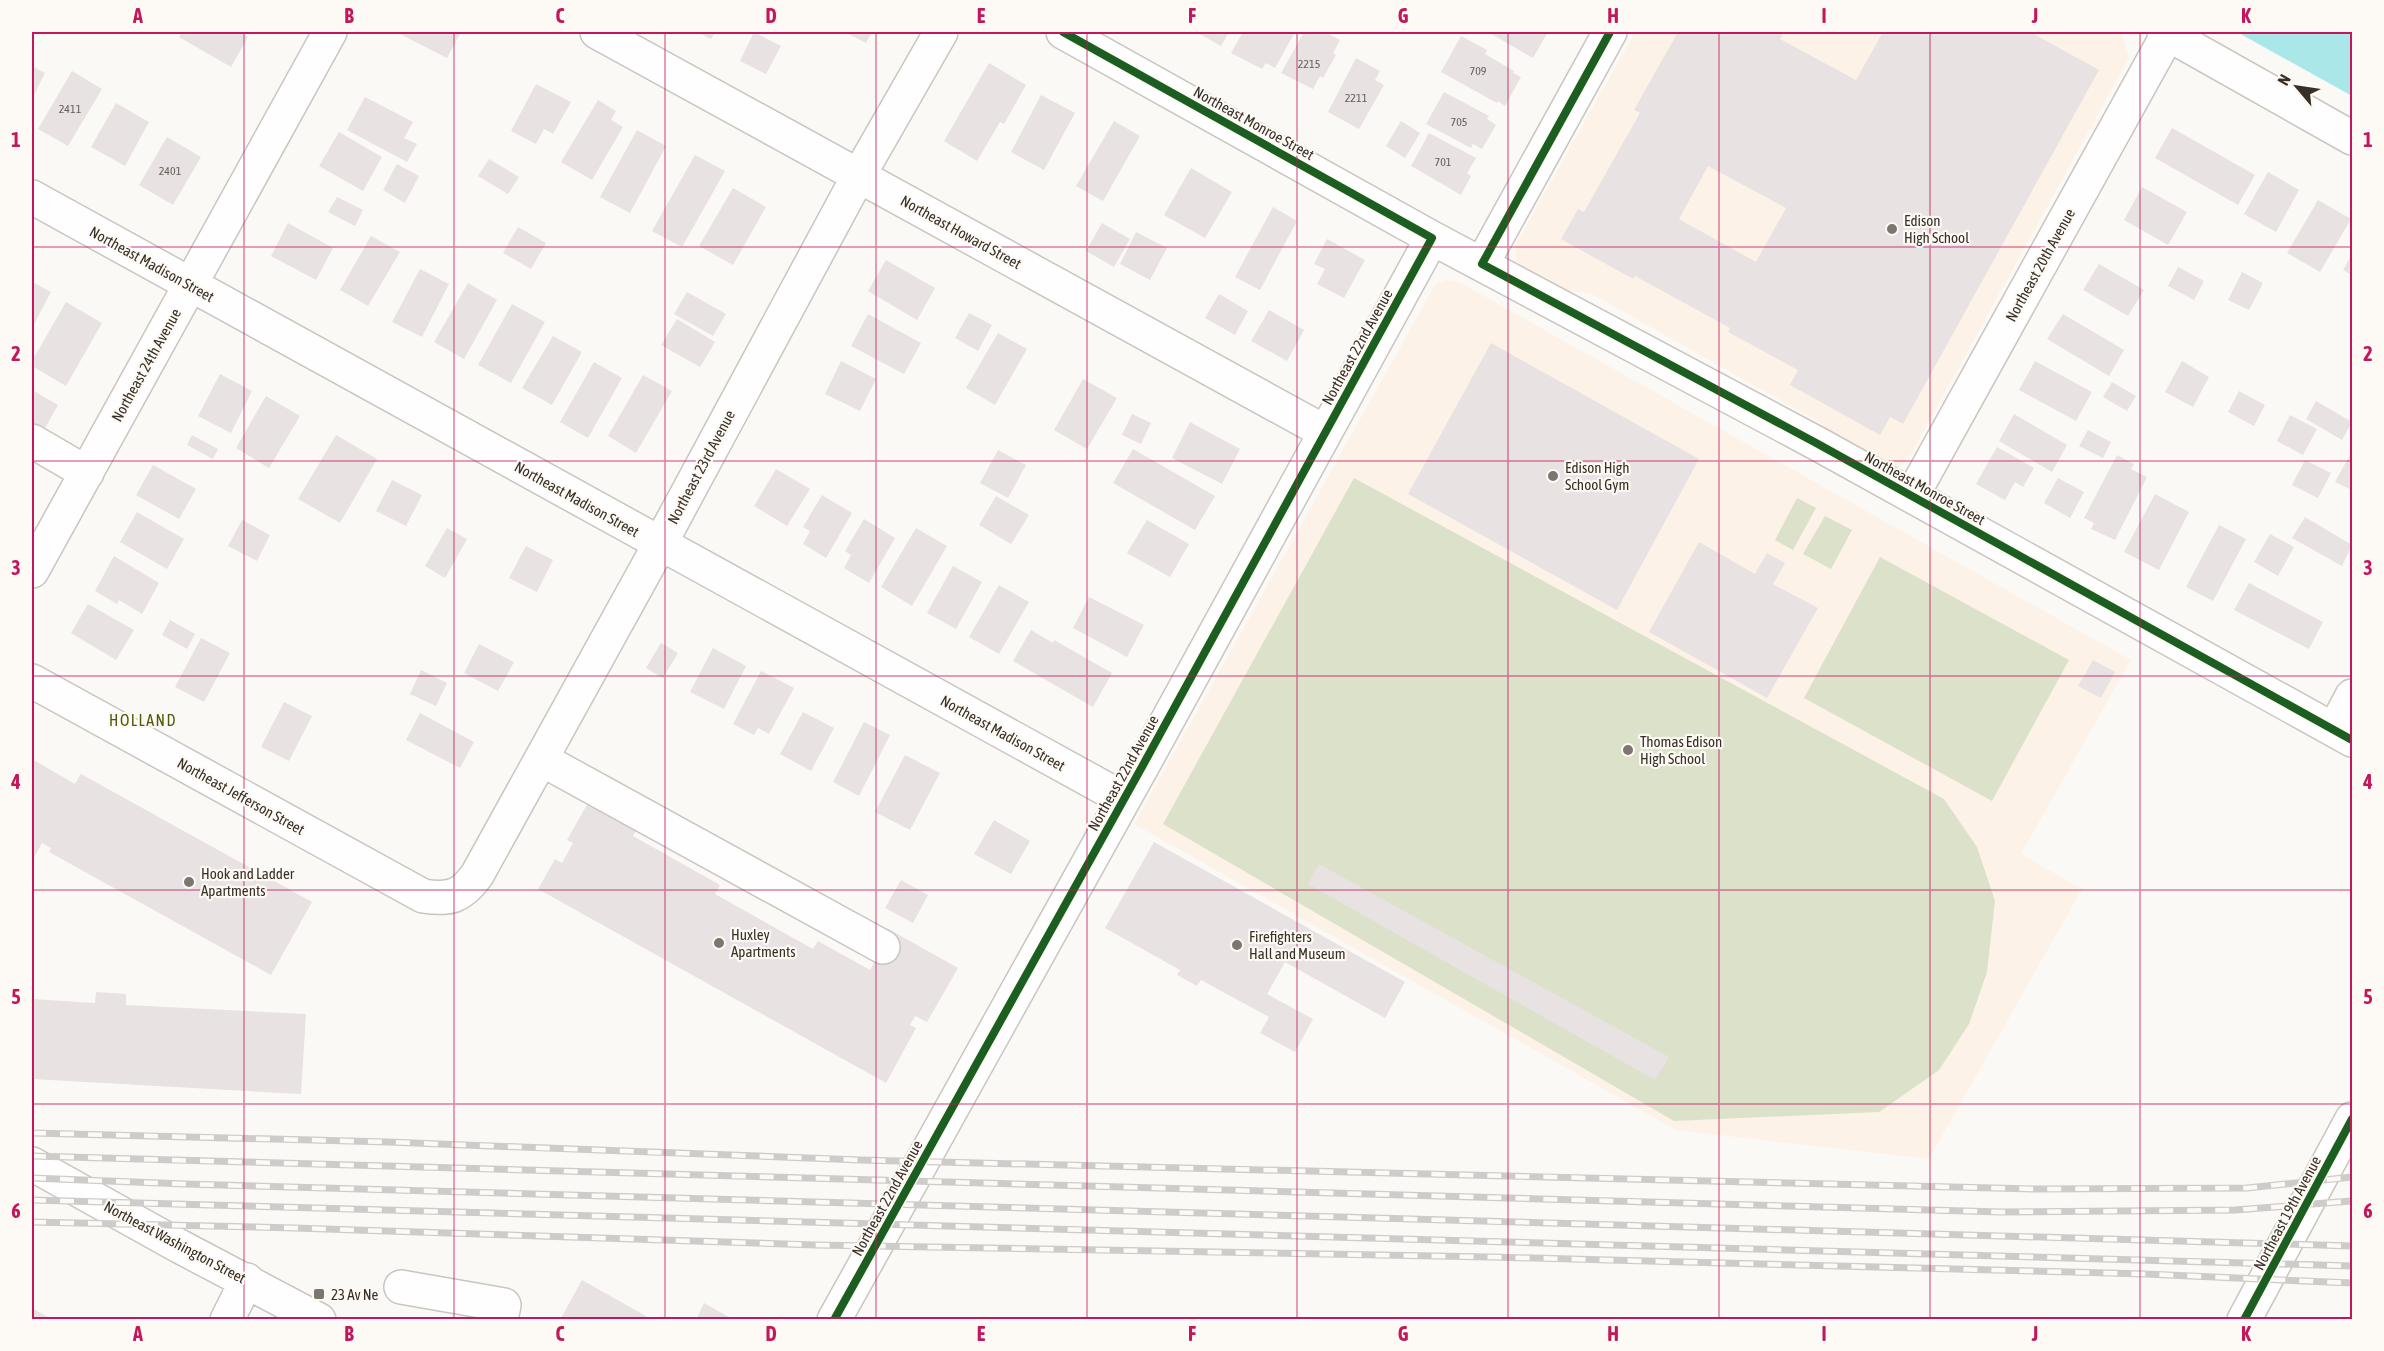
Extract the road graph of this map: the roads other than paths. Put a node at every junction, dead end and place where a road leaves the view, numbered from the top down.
1 (330, 32) edge
2 (597, 32) edge
3 (941, 32) edge
4 (1063, 32) edge
5 (1610, 32) edge
6 (2166, 32) edge
7 (2352, 138) edge
8 (859, 175) junction
9 (32, 197) edge
10 (1432, 238) junction
11 (1482, 264) junction
12 (190, 286) junction
13 (1325, 432) junction
14 (32, 441) edge
15 (87, 473) junction
16 (1912, 496) junction
17 (660, 544) junction
18 (32, 571) edge
19 (32, 681) edge
20 (2352, 696) edge
21 (2343, 735) edge
22 (541, 759) junction
23 (1124, 799) junction
24 (454, 896) joint
25 (883, 947) dead end
26 (2352, 1119) edge
27 (32, 1164) edge
28 (247, 1280) junction
29 (401, 1287) dead end
30 (227, 1320) edge
31 (319, 1320) edge
32 (501, 1320) edge
33 (834, 1320) edge
34 (2244, 1320) edge

1 - 12 street, Northeast 24th Avenue
2 - 8 street, Northeast Howard Street
3 - 8 street, Northeast 23rd Avenue
4 - 10 street, Northeast Monroe Street
5 - 11 street
6 - 7 street
6 - 16 street, Northeast 20th Avenue
8 - 13 street, Northeast Howard Street
8 - 17 street, Northeast 23rd Avenue
9 - 12 street, Northeast Madison Street
10 - 11 street, Northeast Monroe Street
10 - 13 street, Northeast 22nd Avenue
11 - 16 street, Northeast Monroe Street
12 - 15 street, Northeast 24th Avenue
12 - 17 street, Northeast Madison Street
13 - 23 street, Northeast 22nd Avenue
14 - 15 street
15 - 18 street, Northeast 24th Avenue
16 - 21 street, Northeast Monroe Street
17 - 22 street, Northeast 23rd Avenue
17 - 23 street, Northeast Madison Street
19 - 24 street, Northeast Jefferson Street
20 - 21 street
22 - 24 street, Northeast 23rd Avenue
22 - 25 street
23 - 33 street, Northeast 22nd Avenue
26 - 34 street, Northeast 19th Avenue
27 - 28 street, Northeast Washington Street
28 - 30 street
28 - 31 street, Northeast Washington Street
29 - 32 street

